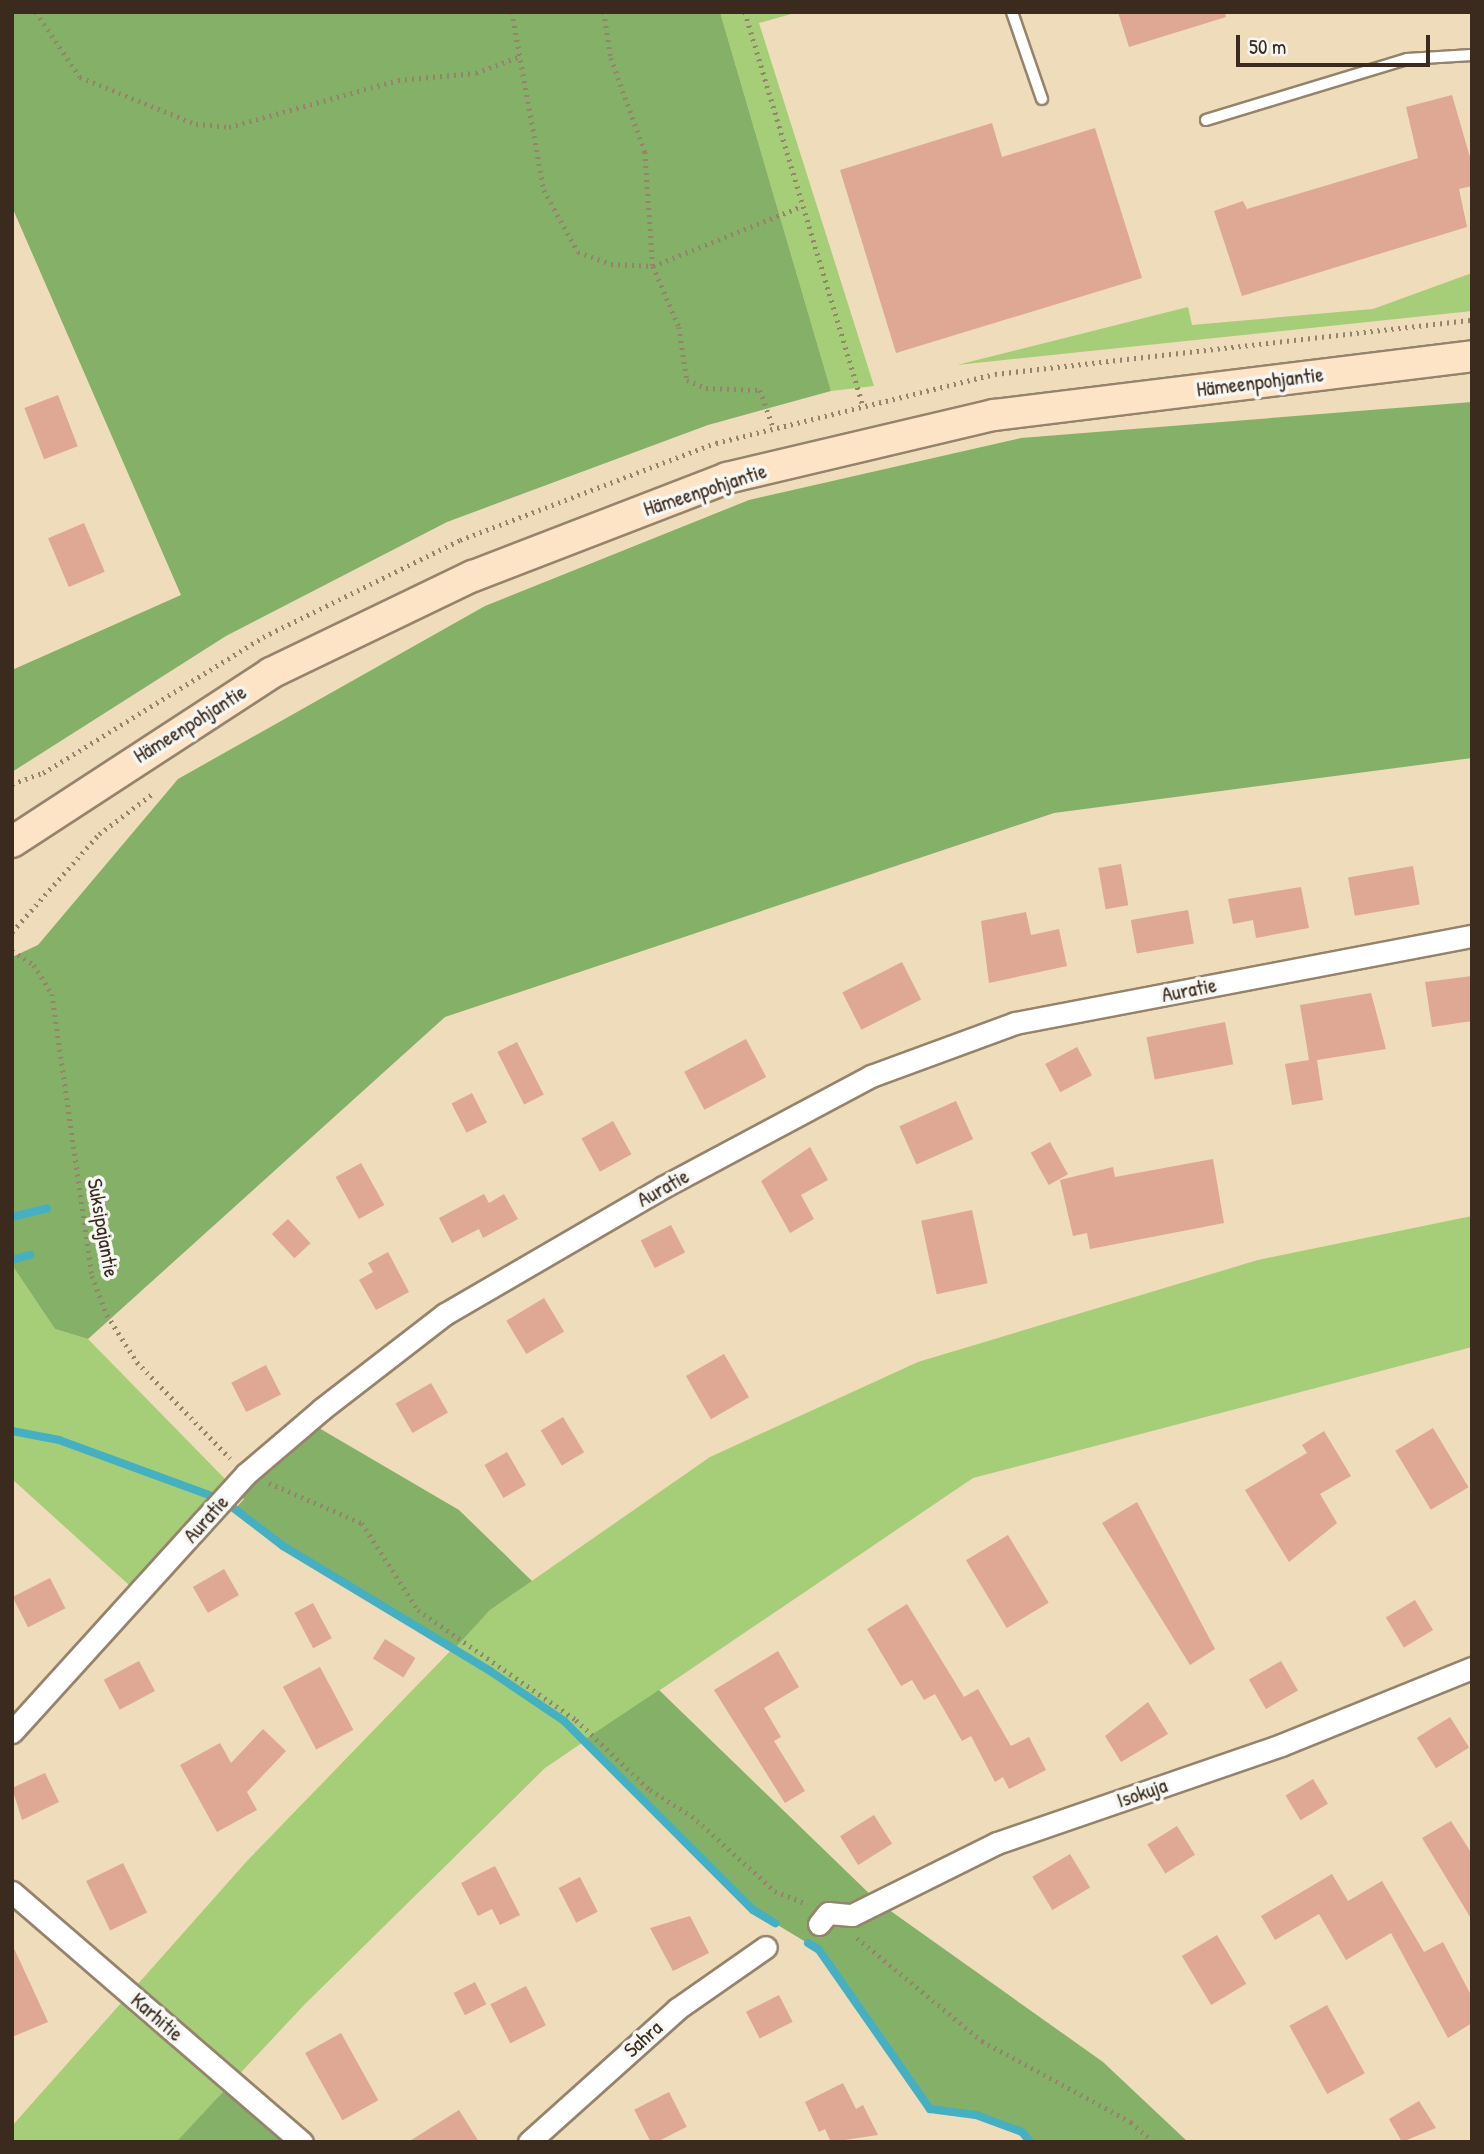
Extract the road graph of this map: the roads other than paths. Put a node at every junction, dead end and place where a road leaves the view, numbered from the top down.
1 (1012, 12) edge
2 (1472, 55) edge
3 (1042, 99) dead end
4 (1206, 120) dead end
5 (1472, 356) edge
6 (12, 842) edge
7 (1472, 936) edge
8 (1472, 1668) edge
9 (12, 1732) edge
10 (12, 1892) edge
11 (824, 1919) road end
12 (766, 1947) dead end
13 (302, 2142) edge
14 (529, 2142) edge

1 - 3 lane
2 - 4 lane
5 - 6 main road, Hämeenpohjantie
7 - 9 street, Auratie
8 - 11 street, Isokuja
10 - 13 street, Karhitie
12 - 14 street, Sahra

